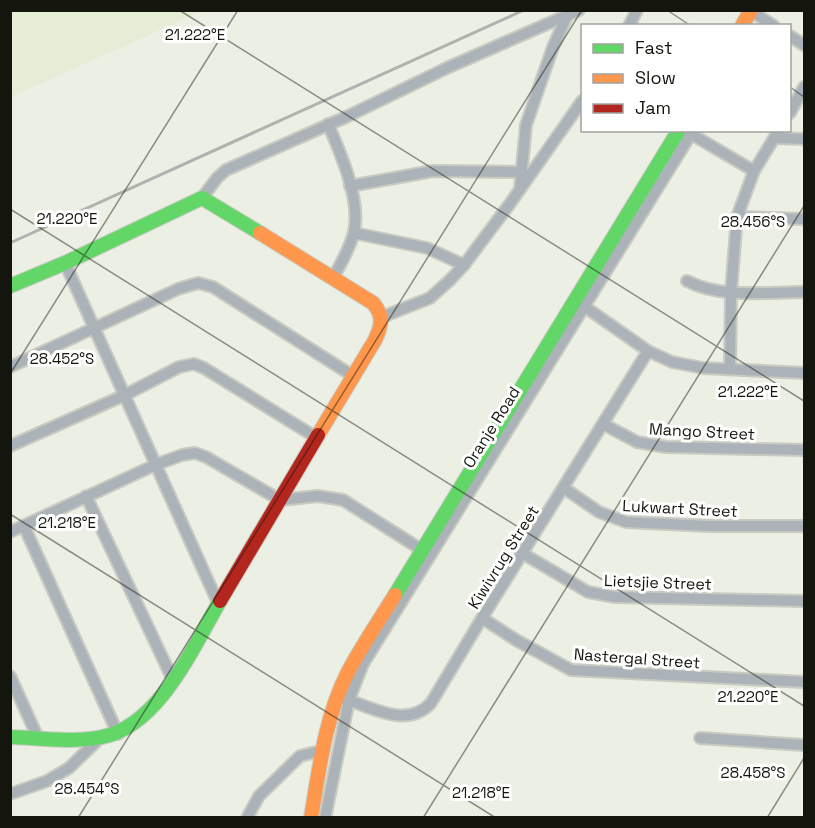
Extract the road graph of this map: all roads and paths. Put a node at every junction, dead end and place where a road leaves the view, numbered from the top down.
1 (579, 10) edge
2 (637, 10) edge
3 (751, 11) edge
4 (567, 16) junction
5 (630, 24) edge
6 (743, 24) edge
7 (771, 24) edge
8 (791, 37) edge
9 (804, 45) edge
10 (804, 87) edge
11 (581, 103) edge
12 (791, 110) edge
13 (328, 124) junction
14 (685, 132) edge
15 (777, 134) edge
16 (804, 139) edge
17 (754, 171) junction
18 (521, 172) junction
19 (350, 186) junction
20 (519, 189) junction
21 (202, 198) junction
22 (737, 217) junction
23 (804, 219) edge
24 (354, 234) junction
25 (65, 263) junction
26 (464, 265) junction
27 (333, 278) junction
28 (687, 281) dead end
29 (10, 286) edge
30 (731, 292) junction
31 (804, 292) edge
32 (579, 303) junction
33 (382, 317) junction
34 (95, 328) junction
35 (648, 351) junction
36 (10, 367) edge
37 (730, 368) junction
38 (804, 372) edge
39 (353, 376) junction
40 (125, 394) junction
41 (603, 424) junction
42 (317, 438) junction
43 (10, 446) edge
44 (804, 450) edge
45 (155, 465) junction
46 (564, 488) junction
47 (86, 496) junction
48 (280, 500) junction
49 (24, 526) junction
50 (804, 526) edge
51 (10, 532) edge
52 (422, 550) junction
53 (522, 553) junction
54 (804, 602) edge
55 (218, 603) junction
56 (482, 618) junction
57 (10, 676) edge
58 (173, 680) junction
59 (804, 682) edge
60 (343, 699) junction
61 (118, 734) junction
62 (10, 737) edge
63 (39, 738) junction
64 (700, 738) dead end
65 (99, 739) junction
66 (804, 745) edge
67 (324, 750) junction
68 (10, 794) edge
69 (247, 818) edge
70 (311, 818) edge
71 (325, 818) edge

1 - 4 street
2 - 5 street
3 - 6 street
3 - 7 street
4 - 13 street
4 - 18 street
8 - 9 street
10 - 12 street
11 - 20 street
13 - 19 street
13 - 21 street
14 - 17 street
14 - 32 street
15 - 16 street
15 - 17 street
17 - 22 street
18 - 19 street
18 - 20 street
19 - 24 street
20 - 26 street
21 - 25 street
21 - 27 street
22 - 23 street
22 - 30 street
24 - 26 street
24 - 27 street
25 - 29 street
25 - 34 street
26 - 33 street
27 - 33 street
28 - 30 street
30 - 31 street
30 - 37 street
32 - 35 street
32 - 52 street
32 - 60 street, Oranje Road
33 - 39 street
34 - 36 street
34 - 39 street
34 - 40 street
35 - 37 street
35 - 41 street, Kiwivrug Street
37 - 38 street
39 - 42 street
40 - 42 street
40 - 43 street
40 - 45 street
41 - 44 street, Mango Street
41 - 46 street, Kiwivrug Street
42 - 48 street
45 - 47 street
45 - 48 street
45 - 55 street
46 - 50 street, Lukwart Street
46 - 53 street, Kiwivrug Street
47 - 49 street
47 - 58 street
48 - 52 street
48 - 55 street
49 - 51 street
49 - 61 street
52 - 60 street
53 - 54 street, Lietsjie Street
53 - 56 street, Kiwivrug Street
55 - 58 street
56 - 59 street, Nastergal Street
56 - 60 street, Kiwivrug Street
57 - 63 street
58 - 61 street
60 - 67 street
60 - 71 street, Oranje Road
61 - 65 street
62 - 63 street
63 - 65 street
64 - 66 street
65 - 68 street
67 - 69 street
67 - 70 street

